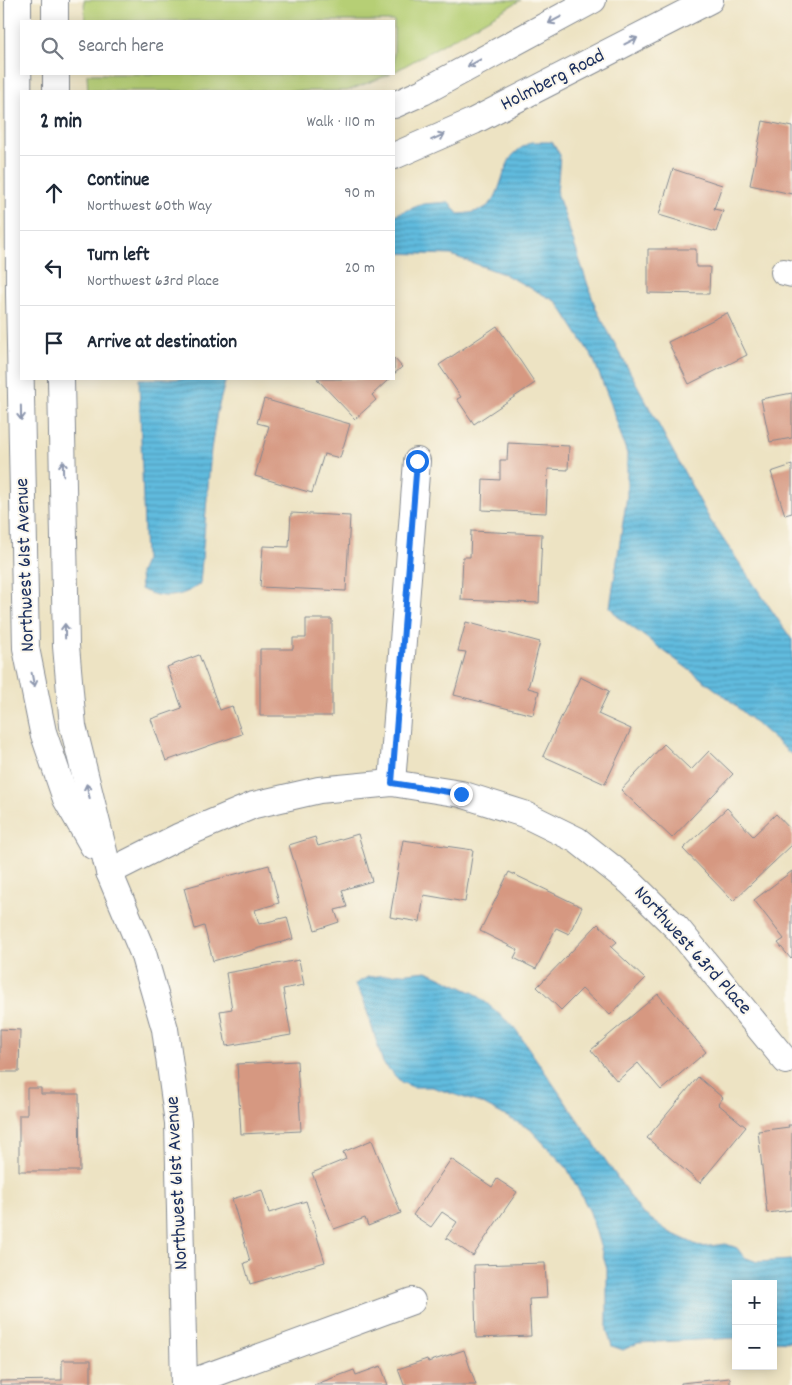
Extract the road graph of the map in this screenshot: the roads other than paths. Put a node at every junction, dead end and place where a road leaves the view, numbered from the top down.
1 (18, 0) edge
2 (55, 0) edge
3 (593, 0) edge
4 (710, 0) edge
5 (55, 20) edge
6 (56, 75) edge
7 (56, 90) edge
8 (395, 104) edge
9 (395, 156) edge
10 (13, 257) edge
11 (13, 296) edge
12 (61, 380) edge
13 (417, 461) dead end
14 (392, 783) junction
15 (109, 872) junction
16 (786, 1061) dead end
17 (412, 1301) dead end
18 (184, 1385) edge

1 - 10 street, Northwest 61st Avenue
2 - 5 street
3 -> 8 street
9 -> 4 street, Holmberg Road
6 - 7 street
10 - 11 street, Northwest 61st Avenue
11 -> 15 street, Northwest 61st Avenue
15 -> 12 street, Northwest 61st Avenue
13 - 14 street
14 - 15 street, Northwest 63rd Place
14 - 16 street, Northwest 63rd Place
15 - 18 street, Northwest 61st Avenue
17 - 18 street

